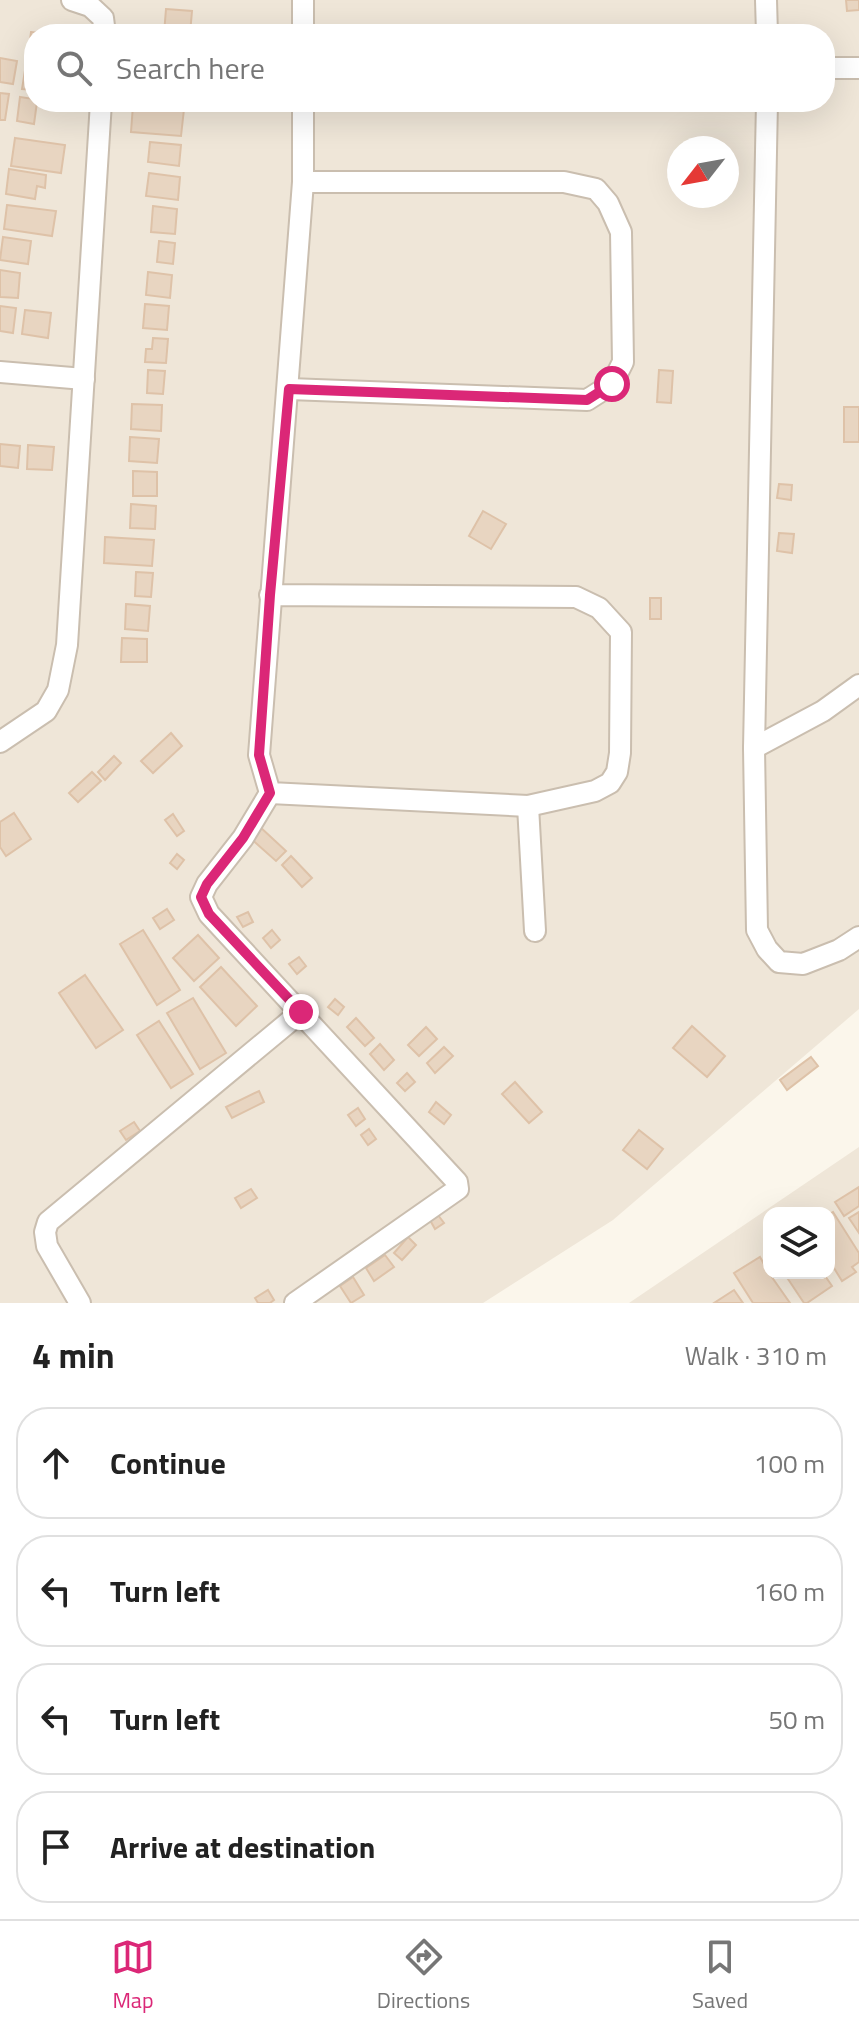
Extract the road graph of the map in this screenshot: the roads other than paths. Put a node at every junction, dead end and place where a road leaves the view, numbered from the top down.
1 (72, 0) edge
2 (303, 0) edge
3 (766, 0) edge
4 (104, 24) edge
5 (303, 24) edge
6 (767, 24) edge
7 (835, 68) edge
8 (859, 68) edge
9 (100, 112) edge
10 (303, 112) edge
11 (767, 112) edge
12 (303, 182) junction
13 (0, 372) edge
14 (84, 379) junction
15 (289, 389) junction
16 (270, 595) junction
17 (859, 685) edge
18 (0, 742) edge
19 (754, 748) junction
20 (270, 793) junction
21 (528, 806) junction
22 (535, 931) dead end
23 (859, 937) edge
24 (301, 1012) junction
25 (80, 1303) edge
26 (295, 1303) edge

1 - 4 street
2 - 5 street
3 - 6 street
7 - 8 street
9 - 14 street
10 - 12 street
11 - 19 street
12 - 15 street
12 - 15 street
13 - 14 street
14 - 18 street
15 - 16 street
16 - 20 street
16 - 21 street
17 - 19 street
19 - 23 street
20 - 21 street
20 - 24 street
21 - 22 street
24 - 25 street
24 - 26 street

